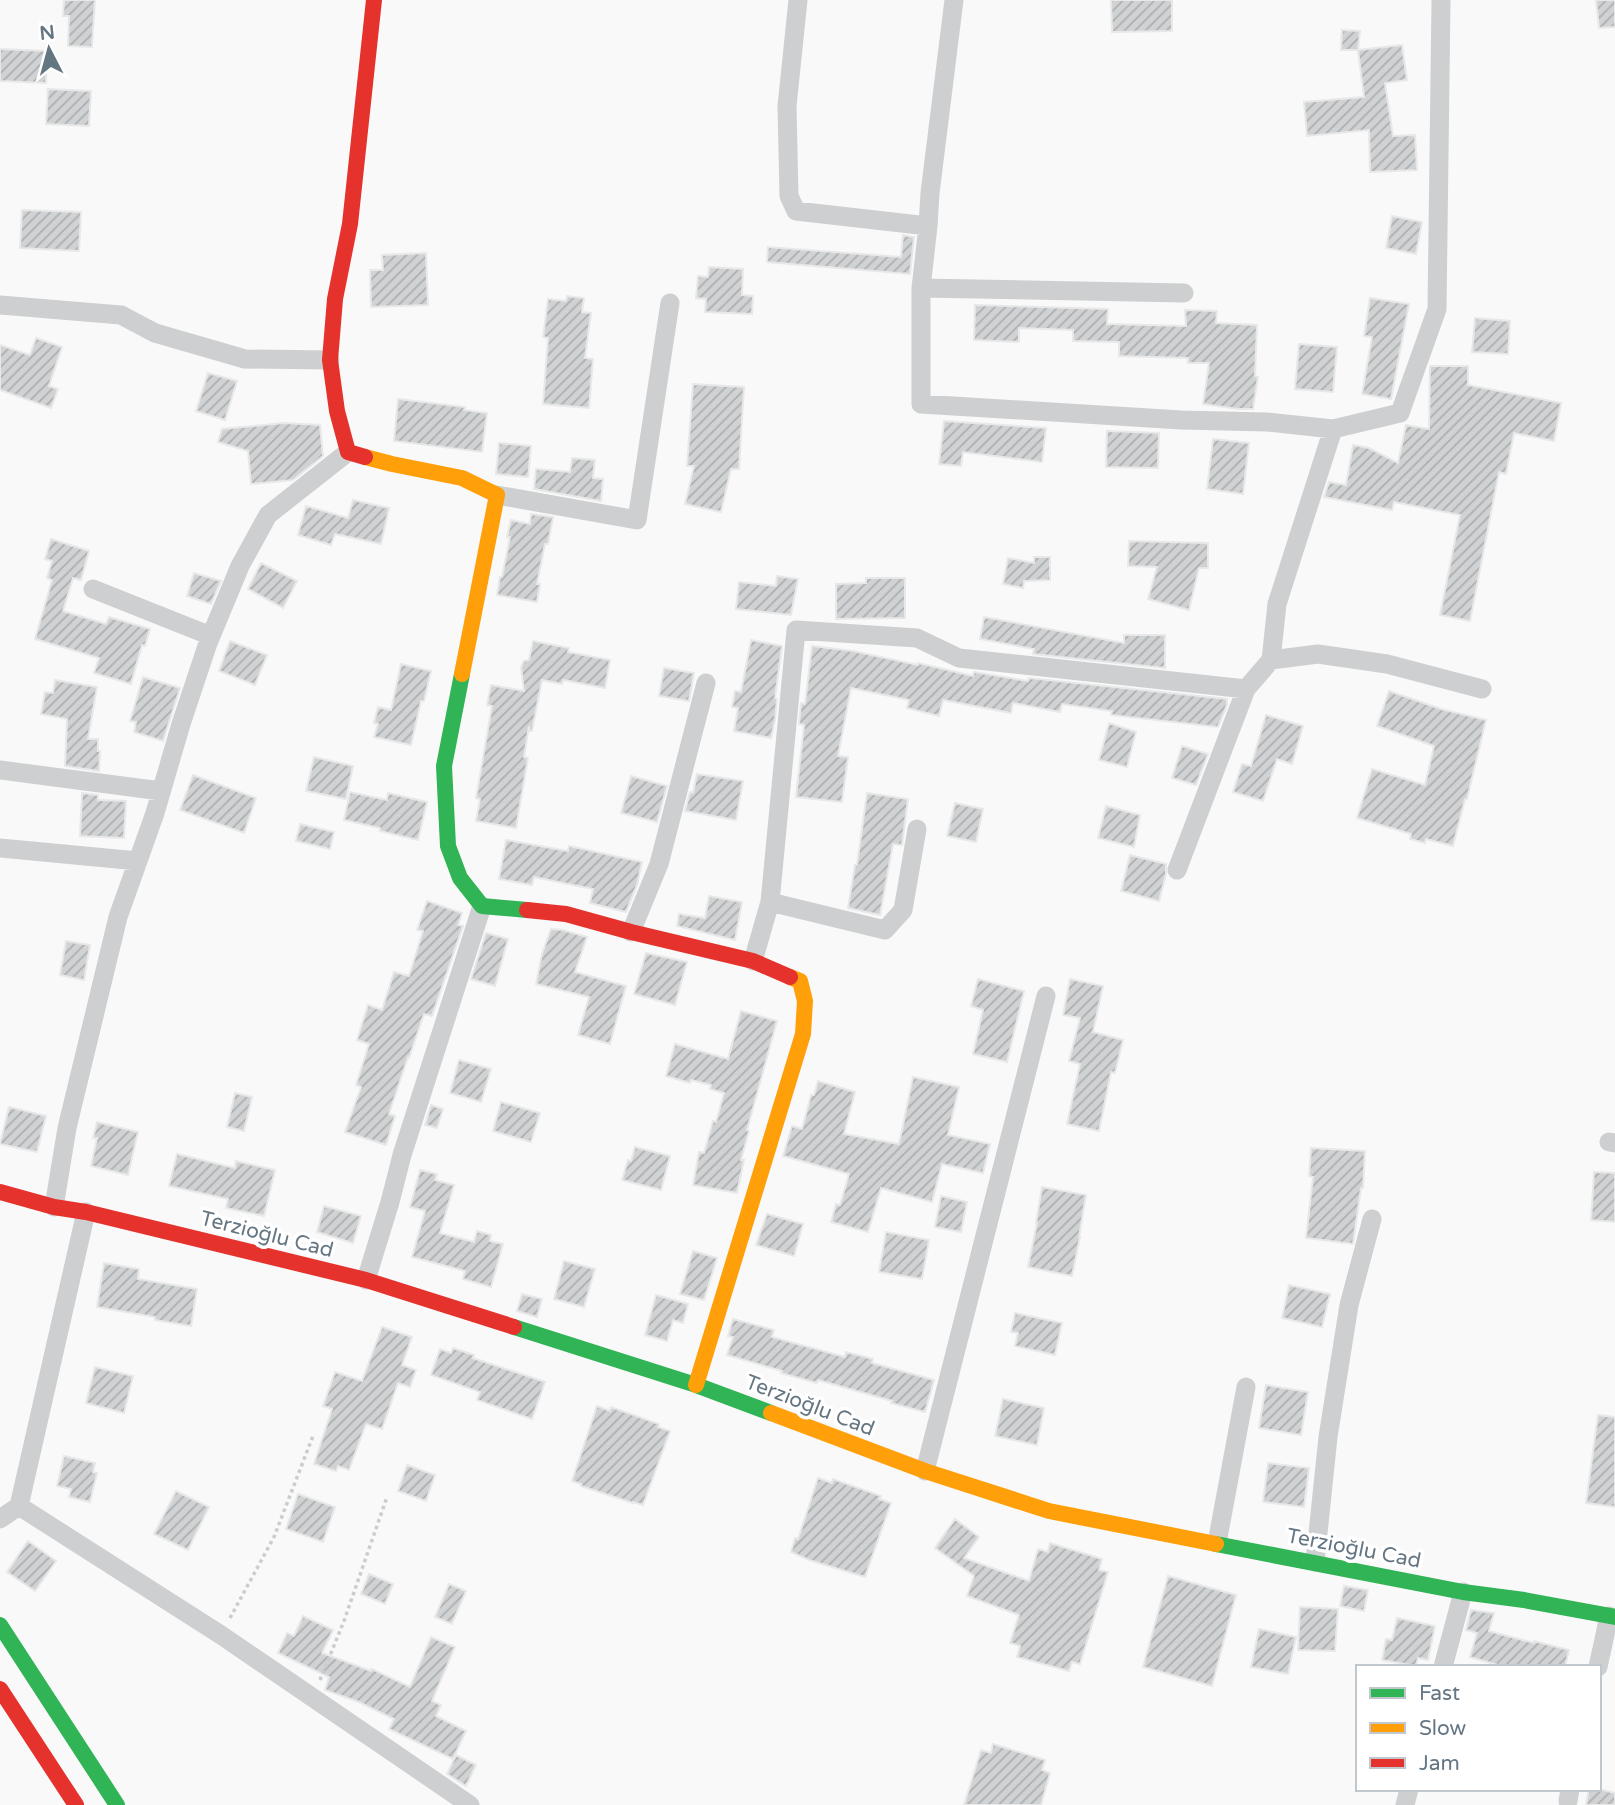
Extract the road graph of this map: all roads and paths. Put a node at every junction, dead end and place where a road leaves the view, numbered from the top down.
1 (374, 0) edge
2 (798, 0) edge
3 (954, 0) edge
4 (1441, 0) edge
5 (928, 226) junction
6 (921, 288) junction
7 (1184, 293) dead end
8 (670, 303) dead end
9 (0, 305) edge
10 (330, 360) junction
11 (1333, 429) junction
12 (348, 452) junction
13 (497, 495) junction
14 (93, 589) dead end
15 (211, 636) junction
16 (1271, 660) junction
17 (706, 683) dead end
18 (1246, 689) junction
19 (1482, 689) dead end
20 (0, 770) edge
21 (161, 791) junction
22 (917, 829) dead end
23 (0, 848) edge
24 (138, 861) junction
25 (1177, 870) dead end
26 (770, 902) junction
27 (482, 906) junction
28 (631, 932) junction
29 (753, 961) junction
30 (1046, 996) dead end
31 (0, 1192) edge
32 (54, 1207) junction
33 (86, 1212) junction
34 (1372, 1219) dead end
35 (366, 1280) junction
36 (696, 1385) junction
37 (1246, 1387) dead end
38 (313, 1436) dead end
39 (925, 1471) junction
40 (387, 1497) dead end
41 (19, 1506) junction
42 (0, 1520) edge
43 (1217, 1543) junction
44 (1315, 1562) junction
45 (1463, 1592) junction
46 (1612, 1617) edge
47 (0, 1625) edge
48 (221, 1635) junction
49 (1444, 1665) edge
50 (1599, 1665) edge
51 (0, 1689) edge
52 (313, 1698) junction
53 (76, 1805) edge
54 (117, 1805) edge
55 (470, 1805) edge

1 - 10 street
2 - 5 street
3 - 5 street
4 - 11 street
5 - 6 street
6 - 7 street
6 - 11 street
8 - 13 street
9 - 10 street
10 - 12 street
11 - 16 street
12 - 13 street
12 - 15 street
13 - 27 street
14 - 15 street
15 - 21 street
16 - 18 street
16 - 19 street
17 - 28 street
18 - 25 street
18 - 26 street
20 - 21 street
21 - 24 street
22 - 26 street
23 - 24 street
24 - 32 street
26 - 29 street
27 - 28 street
27 - 35 street
28 - 29 street
29 - 36 street
30 - 39 street
31 - 32 street, Terzioğlu Cad
32 - 33 street, Terzioğlu Cad
33 - 35 street, Terzioğlu Cad
33 - 41 street
34 - 44 street
35 - 36 street, Terzioğlu Cad
36 - 39 street, Terzioğlu Cad
37 - 43 street
38 - 48 path
39 - 43 street, Terzioğlu Cad
40 - 52 path
41 - 42 street
41 - 48 street
43 - 44 street, Terzioğlu Cad
44 - 45 street, Terzioğlu Cad
45 - 46 street, Terzioğlu Cad
45 - 49 street
46 - 50 street
47 - 54 street
48 - 52 street
51 - 53 street
52 - 55 street

